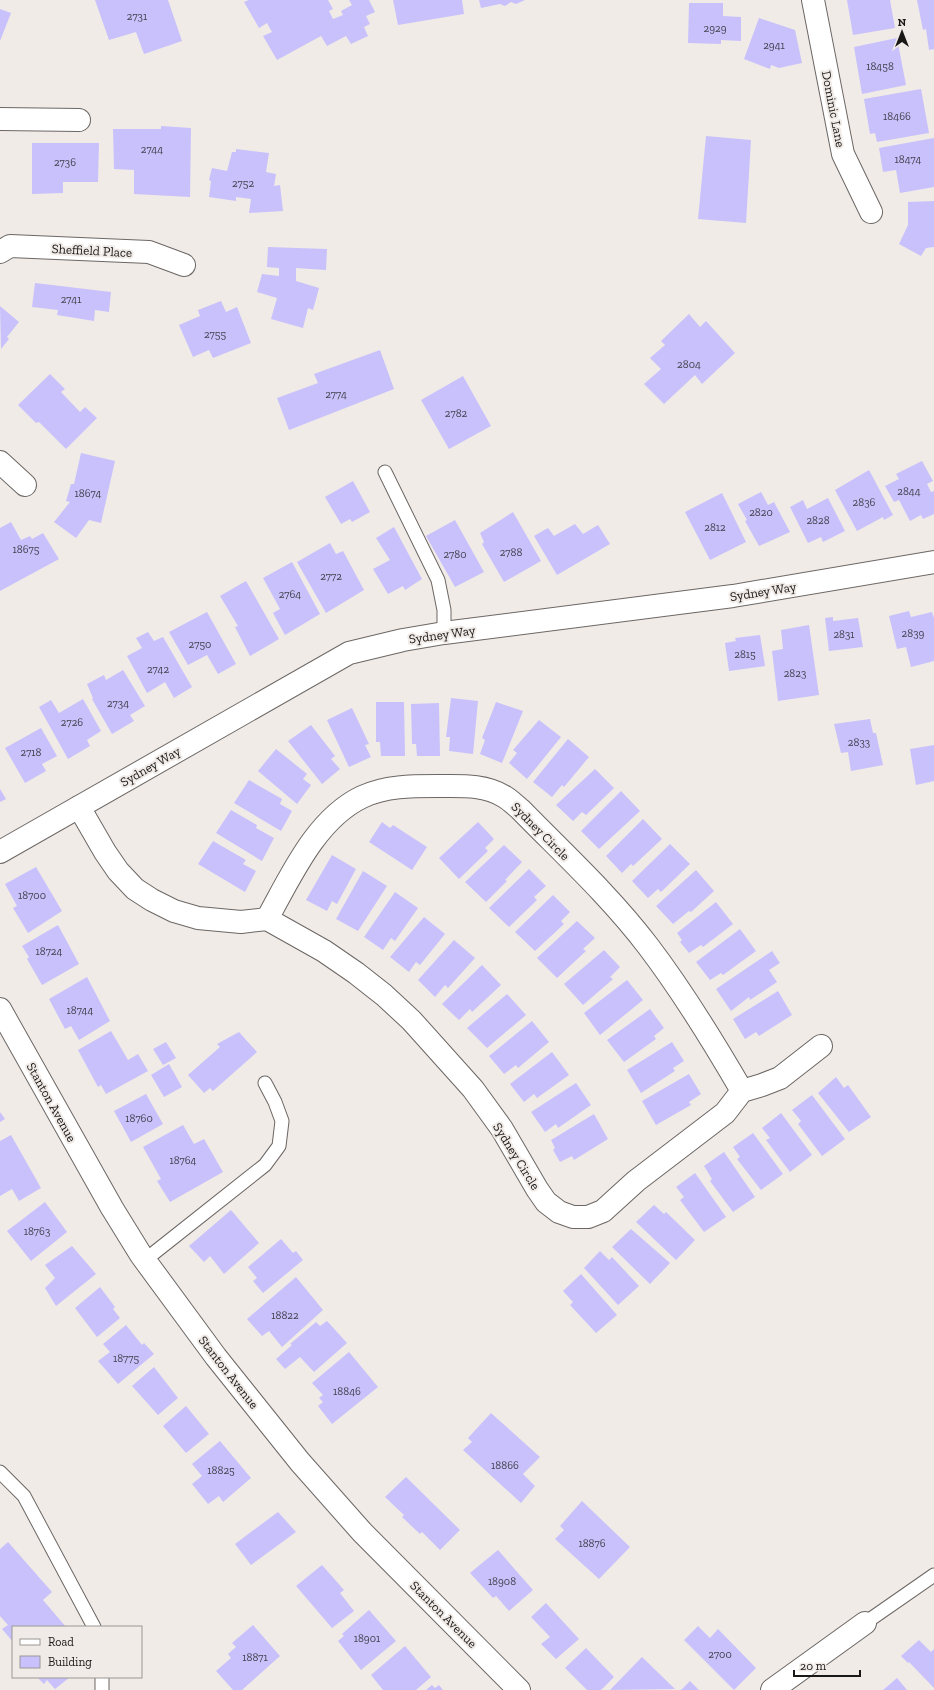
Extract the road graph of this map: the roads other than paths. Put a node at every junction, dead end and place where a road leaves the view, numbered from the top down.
1 (813, 0) edge
2 (0, 119) edge
3 (79, 120) dead end
4 (871, 212) dead end
5 (0, 252) edge
6 (184, 265) dead end
7 (0, 462) edge
8 (385, 472) dead end
9 (25, 485) dead end
10 (934, 562) edge
11 (444, 633) junction
12 (79, 807) junction
13 (0, 852) edge
14 (267, 919) junction
15 (0, 1009) edge
16 (821, 1046) dead end
17 (265, 1084) dead end
18 (742, 1091) junction
19 (145, 1260) junction
20 (0, 1472) edge
21 (934, 1575) edge
22 (865, 1623) joint
23 (93, 1626) edge
24 (102, 1678) edge
25 (102, 1690) edge
26 (519, 1690) edge
27 (772, 1690) edge

1 - 4 street, Dominic Lane
2 - 3 street
5 - 6 street, Sheffield Place
7 - 9 street
8 - 11 lane
10 - 11 street, Sydney Way
11 - 12 street, Sydney Way
12 - 13 street, Sydney Way
12 - 14 street
14 - 18 street, Sydney Circle
14 - 18 street, Sydney Circle
15 - 19 street, Stanton Avenue
16 - 18 street
17 - 19 lane
19 - 26 street, Stanton Avenue
20 - 23 lane
21 - 22 lane
22 - 27 street
24 - 25 lane

